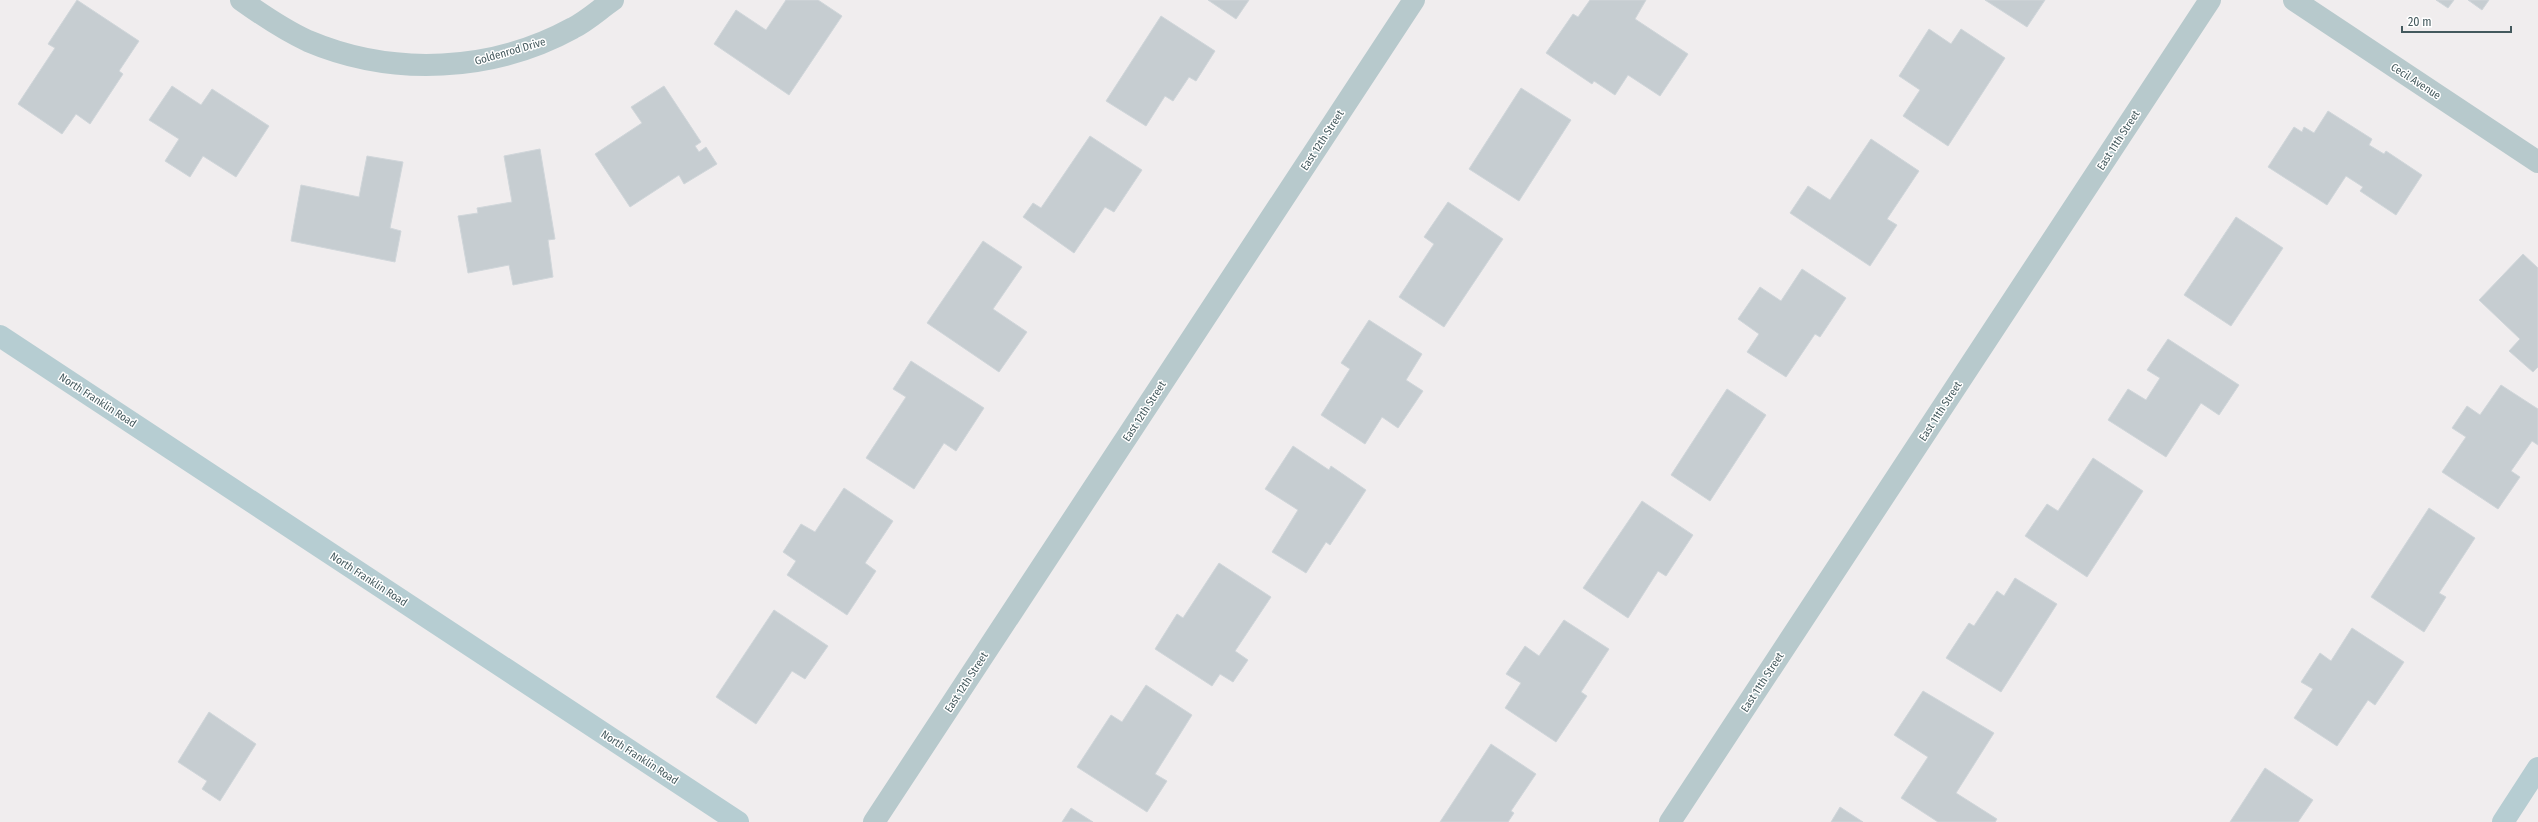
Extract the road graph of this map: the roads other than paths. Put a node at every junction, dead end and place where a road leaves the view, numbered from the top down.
1 (241, 0) edge
2 (613, 0) edge
3 (1414, 0) edge
4 (2210, 0) edge
5 (2294, 0) edge
6 (2538, 162) edge
7 (0, 336) edge
8 (2538, 768) edge
9 (738, 822) edge
10 (874, 822) edge
11 (1670, 822) edge
12 (2503, 822) edge

1 - 2 street, Goldenrod Drive
3 - 10 street, East 12th Street
4 - 11 street, East 11th Street
5 - 6 street, Cecil Avenue
7 - 9 main road, North Franklin Road
8 - 12 main road

